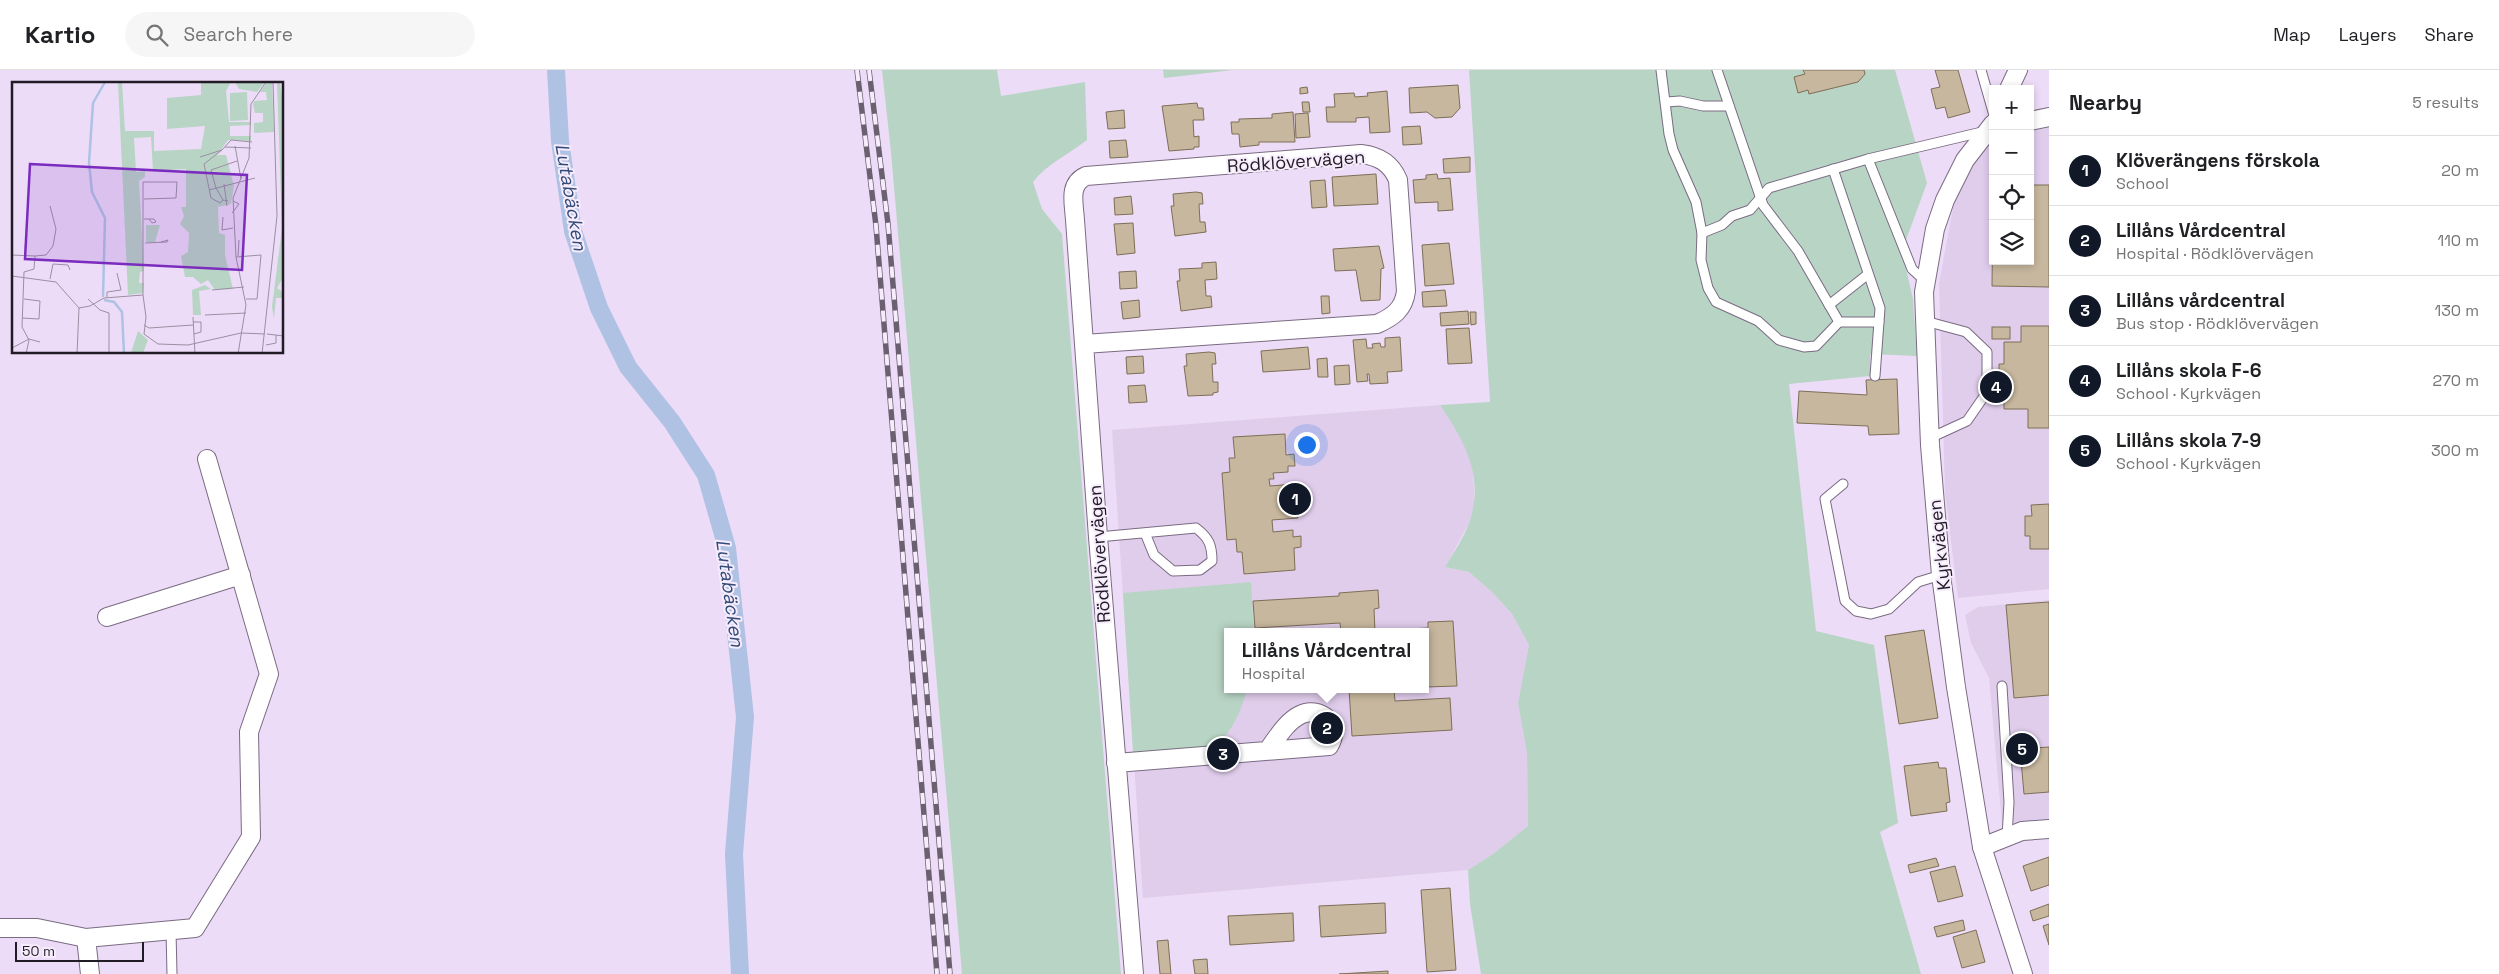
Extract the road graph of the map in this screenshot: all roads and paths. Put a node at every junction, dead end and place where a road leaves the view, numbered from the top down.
1 (1661, 70) edge
2 (1717, 70) edge
3 (1981, 70) edge
4 (2018, 70) edge
5 (2011, 85) edge
6 (1666, 102) junction
7 (1729, 106) junction
8 (1989, 109) edge
9 (2049, 118) edge
10 (2034, 120) edge
11 (1989, 125) edge
12 (1989, 128) edge
13 (1868, 159) junction
14 (1833, 169) junction
15 (1761, 197) junction
16 (1702, 232) junction
17 (1867, 275) junction
18 (1925, 281) junction
19 (1829, 305) junction
20 (1925, 321) junction
21 (1839, 322) junction
22 (1879, 322) junction
23 (1084, 344) junction
24 (1875, 376) dead end
25 (1930, 438) junction
26 (207, 459) dead end
27 (1843, 484) dead end
28 (1145, 533) junction
29 (1098, 537) junction
30 (241, 575) junction
31 (1941, 575) junction
32 (107, 618) dead end
33 (2002, 686) dead end
34 (1268, 750) dead end
35 (1116, 763) junction
36 (2049, 829) edge
37 (2007, 837) junction
38 (1982, 847) junction
39 (0, 928) edge
40 (171, 930) junction
41 (86, 938) junction
42 (90, 974) edge
43 (172, 974) edge
44 (1134, 974) edge
45 (2023, 974) edge

1 - 6 lane
2 - 7 lane
3 - 8 lane
4 - 5 street
6 - 7 lane
6 - 16 lane
7 - 15 lane
9 - 10 street
11 - 13 lane
12 - 18 street, Kyrkvägen
13 - 14 lane
13 - 18 lane
14 - 15 lane
14 - 17 lane
15 - 16 lane
15 - 19 lane
16 - 21 lane
17 - 19 lane
17 - 22 lane
18 - 20 street, Kyrkvägen
19 - 21 lane
20 - 25 street, Kyrkvägen
20 - 25 lane
21 - 22 lane
22 - 24 lane
23 - 23 street, Rödklövervägen
23 - 29 street, Rödklövervägen
25 - 31 street, Kyrkvägen
26 - 30 street
27 - 31 lane
28 - 28 lane
28 - 29 lane
29 - 35 street, Rödklövervägen
30 - 32 street
30 - 40 street
31 - 38 street, Kyrkvägen
33 - 37 lane
34 - 35 street
35 - 44 street, Rödklövervägen
36 - 37 street
37 - 38 street
38 - 45 street, Kyrkvägen
39 - 41 street
40 - 41 street
40 - 43 lane
41 - 42 street

